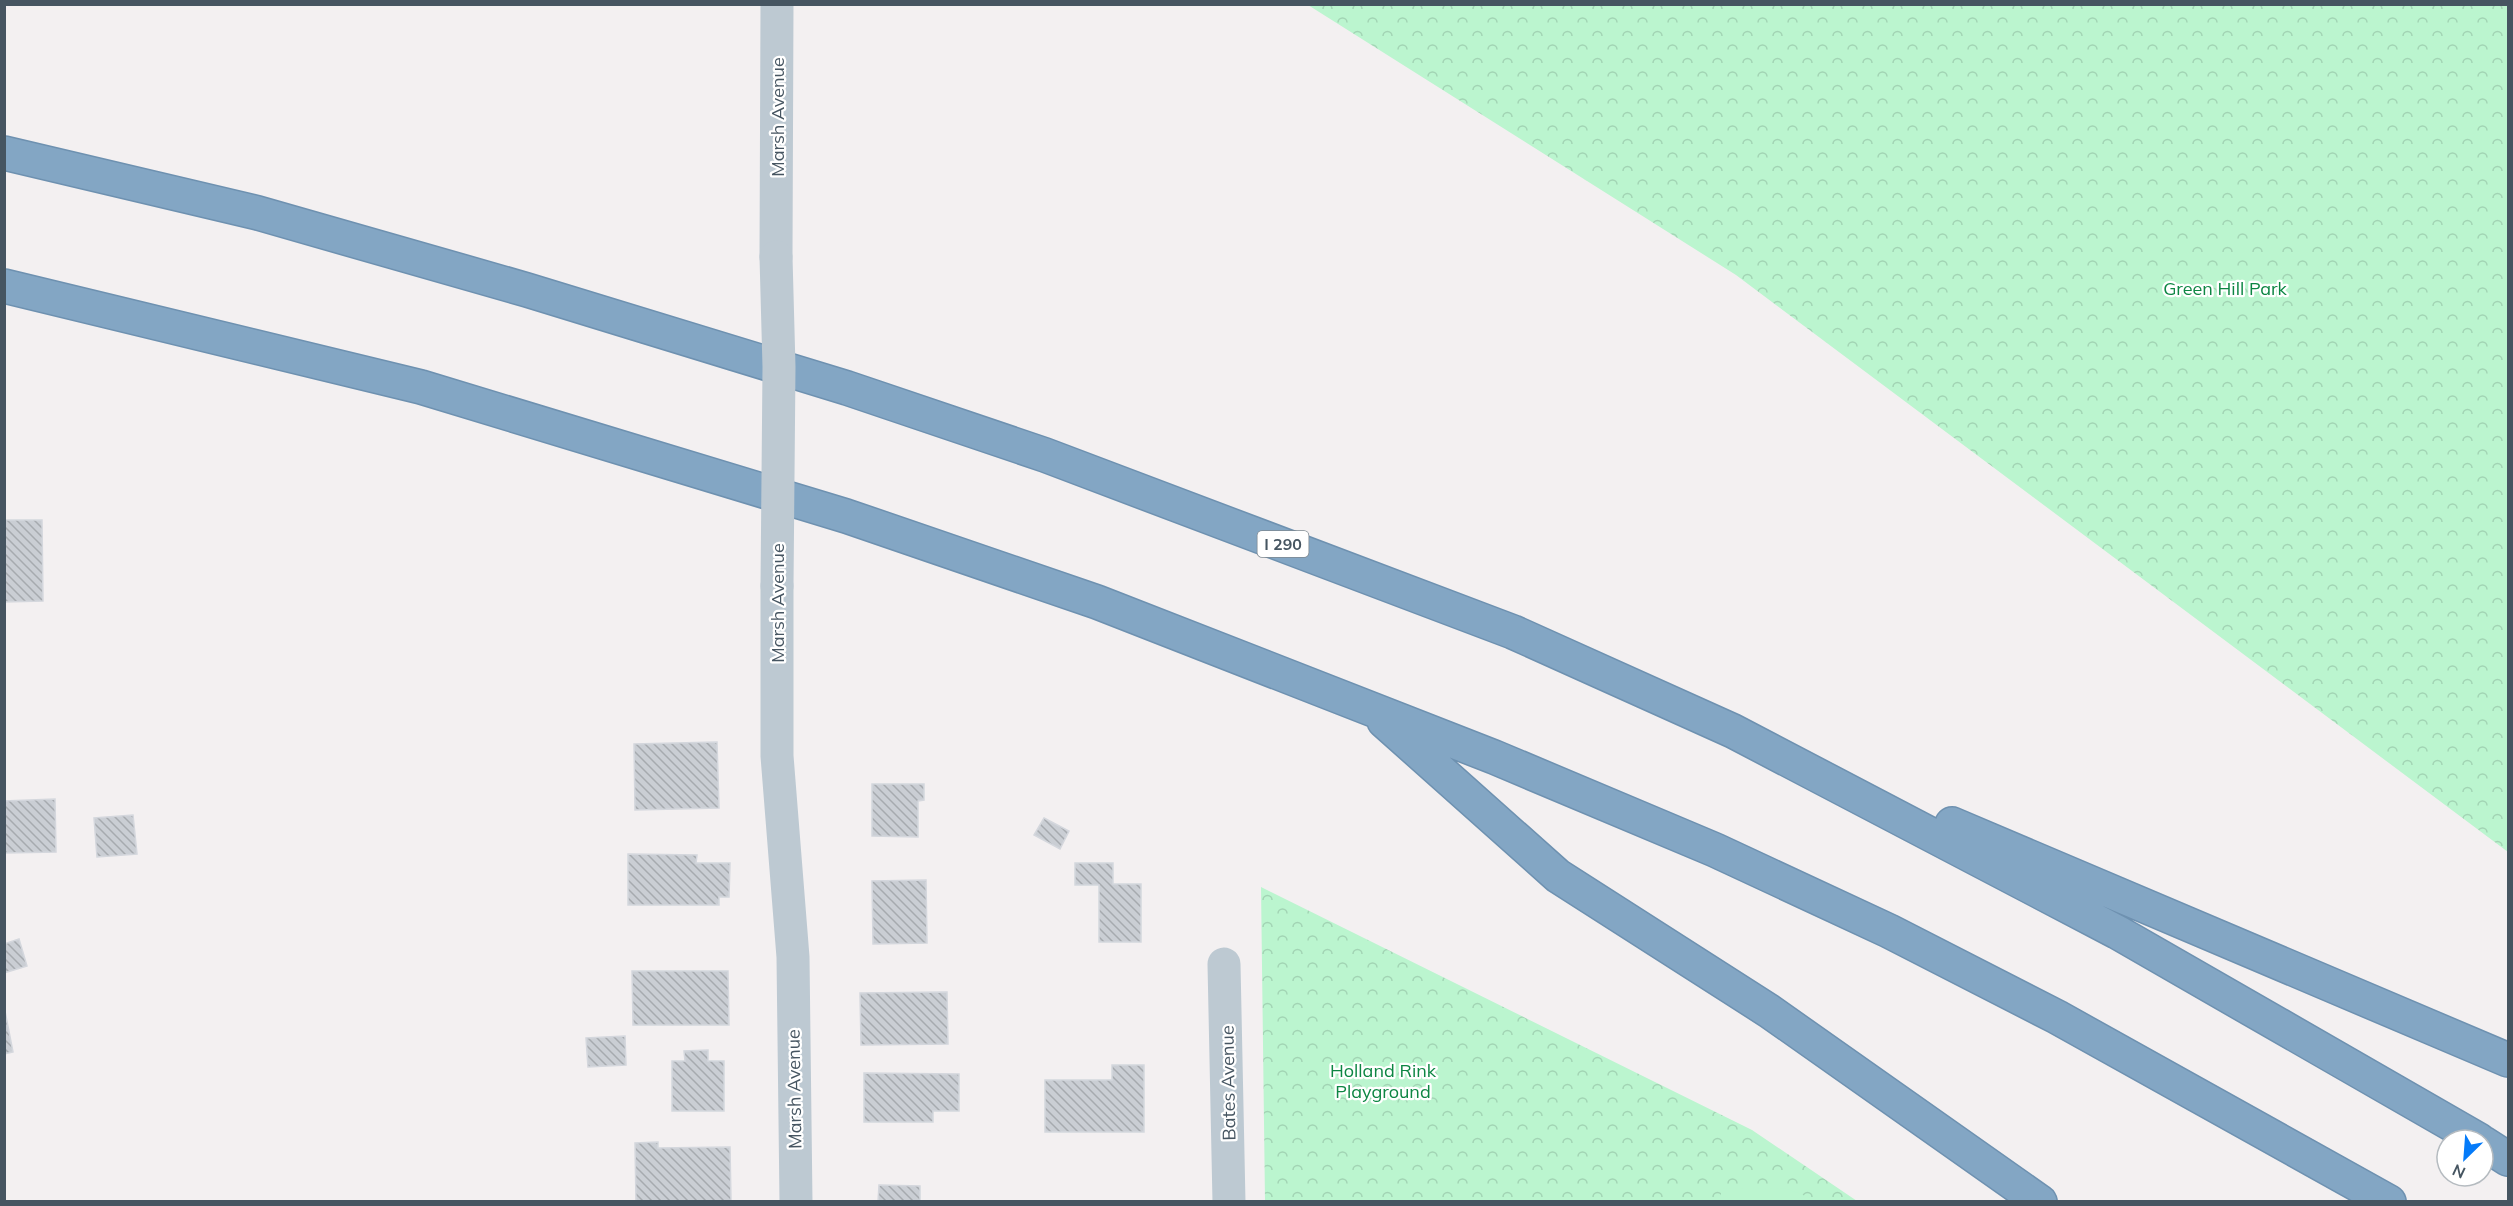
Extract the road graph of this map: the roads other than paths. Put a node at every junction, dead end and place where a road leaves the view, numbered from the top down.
1 (777, 4) edge
2 (4, 153) edge
3 (4, 286) edge
4 (1367, 706) junction
5 (1733, 731) junction
6 (1224, 964) dead end
7 (2508, 1060) edge
8 (2458, 1128) edge
9 (2495, 1151) edge
10 (2508, 1159) edge
11 (796, 1202) edge
12 (1229, 1202) edge
13 (2040, 1202) edge
14 (2389, 1202) edge

1 - 11 street, Marsh Avenue, bridge
2 - 5 highway, I 290
3 - 4 highway
4 - 13 highway
4 - 14 highway
5 - 7 highway
5 - 8 highway, I 290
6 - 12 street, Bates Avenue
9 - 10 highway

